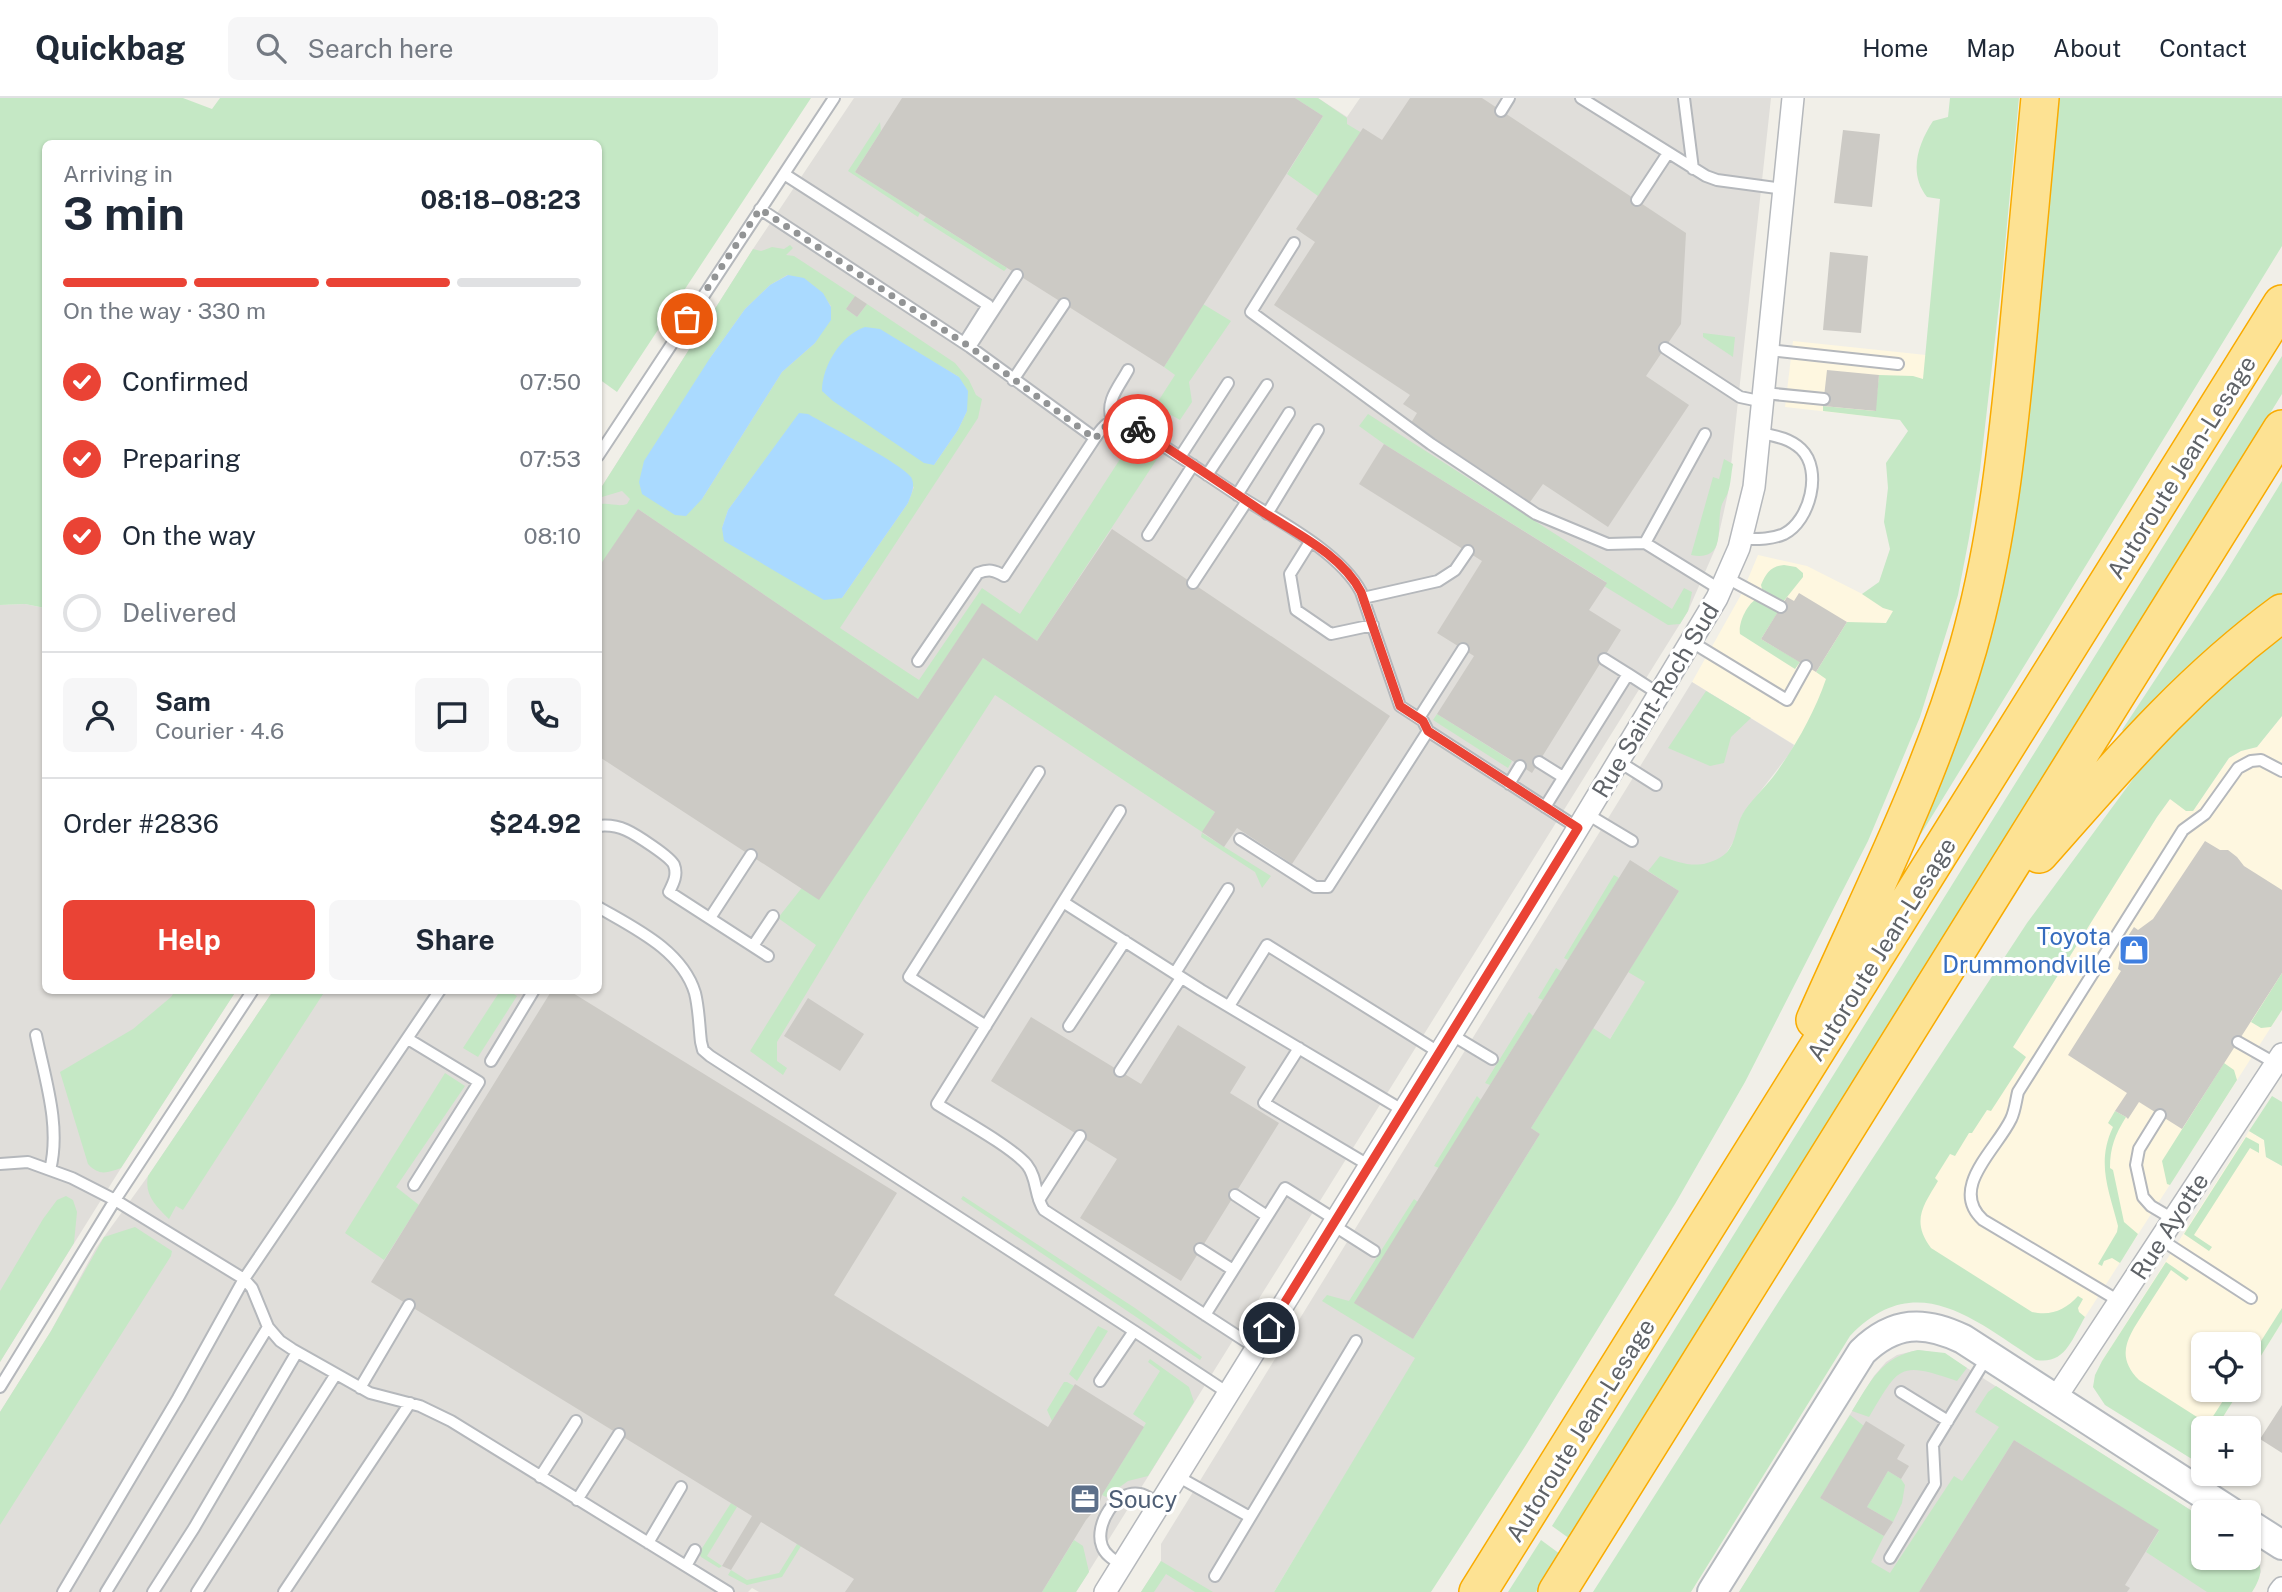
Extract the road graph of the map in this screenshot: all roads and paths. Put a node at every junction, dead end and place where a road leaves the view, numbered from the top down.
1 (834, 98) edge
2 (1509, 98) edge
3 (1581, 98) edge
4 (1684, 98) edge
5 (1793, 98) edge
6 (2040, 98) edge
7 (1502, 111) dead end
8 (1668, 153) junction
9 (1693, 169) junction
10 (784, 174) junction
11 (1784, 189) junction
12 (1637, 201) dead end
13 (760, 209) junction
14 (1294, 243) dead end
15 (1017, 275) dead end
16 (1064, 304) dead end
17 (2282, 304) edge
18 (967, 345) junction
19 (1665, 348) dead end
20 (1769, 350) junction
21 (1898, 364) dead end
22 (1128, 370) dead end
23 (1013, 380) junction
24 (1228, 383) dead end
25 (1267, 385) dead end
26 (1764, 398) junction
27 (1824, 399) dead end
28 (1289, 413) dead end
29 (1112, 420) junction
30 (2282, 429) edge
31 (1318, 430) dead end
32 (1761, 433) junction
33 (1705, 434) dead end
34 (1095, 439) junction
35 (602, 450) edge
36 (1180, 457) junction
37 (1192, 465) junction
38 (1207, 475) junction
39 (1242, 498) junction
40 (1267, 514) junction
41 (1148, 535) dead end
42 (1741, 539) junction
43 (1310, 542) junction
44 (1645, 543) junction
45 (1468, 551) dead end
46 (1193, 583) dead end
47 (1724, 584) junction
48 (1363, 598) junction
49 (1781, 607) dead end
50 (2282, 612) edge
51 (1373, 625) junction
52 (1690, 641) junction
53 (1463, 649) dead end
54 (1604, 659) dead end
55 (918, 662) dead end
56 (1806, 666) dead end
57 (1628, 674) junction
58 (1659, 694) junction
59 (1419, 718) junction
60 (1428, 731) junction
61 (1618, 761) junction
62 (1539, 762) dead end
63 (1520, 766) dead end
64 (2282, 771) edge
65 (1039, 772) dead end
66 (1563, 777) junction
67 (1509, 784) junction
68 (1657, 785) dead end
69 (1545, 807) junction
70 (1120, 811) dead end
71 (1582, 821) junction
72 (602, 826) edge
73 (1240, 839) dead end
74 (1632, 841) dead end
75 (751, 855) dead end
76 (1228, 889) dead end
77 (1063, 901) junction
78 (602, 909) edge
79 (773, 916) dead end
80 (710, 918) junction
81 (1971, 931) junction
82 (1125, 941) junction
83 (753, 946) junction
84 (768, 956) dead end
85 (1178, 975) junction
86 (250, 994) edge
87 (437, 994) edge
88 (532, 994) edge
89 (1229, 1006) junction
90 (986, 1026) junction
91 (1069, 1027) dead end
92 (36, 1035) dead end
93 (408, 1039) junction
94 (2238, 1042) dead end
95 (1446, 1044) junction
96 (1298, 1048) junction
97 (1492, 1059) dead end
98 (2279, 1059) edge
99 (491, 1061) dead end
100 (1120, 1071) dead end
101 (1404, 1111) junction
102 (2161, 1115) dead end
103 (1080, 1136) dead end
104 (1759, 1145) junction
105 (0, 1164) edge
106 (1370, 1166) junction
107 (50, 1170) junction
108 (414, 1185) dead end
109 (1235, 1195) dead end
110 (1039, 1199) junction
111 (116, 1200) junction
112 (1267, 1216) junction
113 (2174, 1219) junction
114 (1335, 1222) junction
115 (2160, 1239) junction
116 (1200, 1249) dead end
117 (1374, 1251) dead end
118 (1233, 1270) junction
119 (244, 1279) junction
120 (2251, 1298) dead end
121 (2119, 1301) junction
122 (410, 1305) dead end
123 (1205, 1315) junction
124 (268, 1327) junction
125 (1134, 1331) junction
126 (1356, 1341) dead end
127 (1256, 1348) junction
128 (297, 1352) junction
129 (1989, 1355) junction
130 (336, 1374) junction
131 (1100, 1381) dead end
132 (0, 1387) edge
133 (360, 1388) junction
134 (1901, 1392) dead end
135 (1228, 1393) junction
136 (2055, 1399) junction
137 (411, 1403) junction
138 (576, 1421) dead end
139 (1948, 1421) junction
140 (619, 1434) dead end
141 (1177, 1476) junction
142 (540, 1477) junction
143 (681, 1487) dead end
144 (577, 1500) junction
145 (2212, 1500) edge
146 (1160, 1504) junction
147 (1250, 1517) junction
148 (2261, 1532) edge
149 (648, 1544) junction
150 (2282, 1545) edge
151 (695, 1550) dead end
152 (1890, 1558) dead end
153 (1122, 1565) junction
154 (686, 1566) junction
155 (1215, 1576) dead end
156 (63, 1592) edge
157 (106, 1592) edge
158 (153, 1592) edge
159 (197, 1592) edge
160 (284, 1592) edge
161 (727, 1592) edge
162 (1105, 1592) edge
163 (1478, 1592) edge
164 (1557, 1592) edge
165 (1712, 1592) edge

1 - 10 lane
2 - 7 lane
3 - 8 lane
4 - 9 lane
5 - 11 street, Rue Saint-Roch Sud
6 - 104 highway
8 - 9 lane
8 - 12 lane
9 - 11 lane
10 - 13 lane
10 - 18 lane
11 - 20 street, Rue Saint-Roch Sud
13 - 18 lane
13 - 35 lane
14 - 44 lane
15 - 18 lane
16 - 23 lane
17 - 104 highway, Autoroute Jean-Lesage
18 - 23 lane
19 - 26 lane
20 - 21 lane
20 - 26 street, Rue Saint-Roch Sud
22 - 29 lane
23 - 34 lane
24 - 36 lane
25 - 38 lane
26 - 27 lane
26 - 32 street, Rue Saint-Roch Sud
28 - 39 lane
29 - 34 lane
29 - 36 lane
30 - 81 highway
31 - 40 lane
32 - 42 street, Rue Saint-Roch Sud
32 - 42 lane
33 - 44 lane
34 - 55 lane
36 - 37 lane
37 - 38 lane
37 - 41 lane
38 - 39 lane
39 - 40 lane
39 - 46 lane
40 - 43 lane
42 - 47 street, Rue Saint-Roch Sud
43 - 48 lane
43 - 51 lane
44 - 47 lane
45 - 48 lane
47 - 49 lane
47 - 52 street, Rue Saint-Roch Sud
48 - 51 lane
50 - 81 highway
51 - 59 lane
52 - 56 lane
52 - 58 street, Rue Saint-Roch Sud
53 - 59 lane
54 - 57 lane
57 - 58 lane
57 - 66 lane
58 - 61 street, Rue Saint-Roch Sud
59 - 60 lane
60 - 67 lane
60 - 73 lane
61 - 68 lane
61 - 71 street, Rue Saint-Roch Sud
62 - 66 lane
63 - 67 lane
64 - 121 lane
65 - 90 lane
66 - 69 lane
67 - 69 lane
69 - 71 lane
70 - 77 lane
71 - 74 lane
71 - 95 street, Rue Saint-Roch Sud
72 - 80 lane
75 - 80 lane
76 - 85 lane
77 - 82 lane
77 - 90 lane
78 - 125 lane
79 - 83 lane
80 - 83 lane
81 - 164 highway
82 - 85 lane
82 - 91 lane
83 - 84 lane
85 - 89 lane
85 - 100 lane
86 - 111 lane
87 - 93 lane
88 - 99 lane
89 - 95 lane
89 - 96 lane
90 - 110 lane
92 - 107 lane
93 - 108 lane
93 - 119 lane
94 - 98 lane
95 - 97 lane
95 - 101 street, Rue Saint-Roch Sud
96 - 101 lane
96 - 106 lane
98 - 113 street, Rue Ayotte
101 - 106 street, Rue Saint-Roch Sud
102 - 113 lane
103 - 110 lane
104 - 163 highway, Autoroute Jean-Lesage
105 - 107 lane
106 - 114 street, Rue Saint-Roch Sud
107 - 111 lane
109 - 112 lane
110 - 123 lane
111 - 119 lane
111 - 132 lane
112 - 114 lane
112 - 118 lane
113 - 115 street, Rue Ayotte
114 - 117 lane
114 - 127 street, Rue Saint-Roch Sud
115 - 120 lane
115 - 121 street, Rue Ayotte
116 - 118 lane
118 - 123 lane
119 - 124 lane
119 - 156 lane
121 - 136 street, Rue Ayotte
122 - 133 lane
123 - 127 lane
124 - 128 lane
124 - 157 lane
125 - 131 lane
125 - 135 lane
126 - 147 lane
127 - 135 street, Rue Saint-Roch Sud
128 - 130 lane
128 - 158 lane
129 - 136 street
129 - 139 lane
129 - 165 street
130 - 133 lane
130 - 159 lane
133 - 137 lane
134 - 139 lane
135 - 141 street, Rue Saint-Roch Sud
136 - 145 street
137 - 142 lane
137 - 160 lane
138 - 142 lane
139 - 152 lane
140 - 144 lane
141 - 146 street, Rue Saint-Roch Sud
141 - 147 lane
142 - 144 lane
143 - 149 lane
144 - 149 lane
146 - 153 street, Rue Saint-Roch Sud
146 - 153 lane
147 - 155 lane
148 - 150 street
149 - 154 lane
151 - 154 lane
153 - 162 street, Rue Saint-Roch Sud
154 - 161 lane

